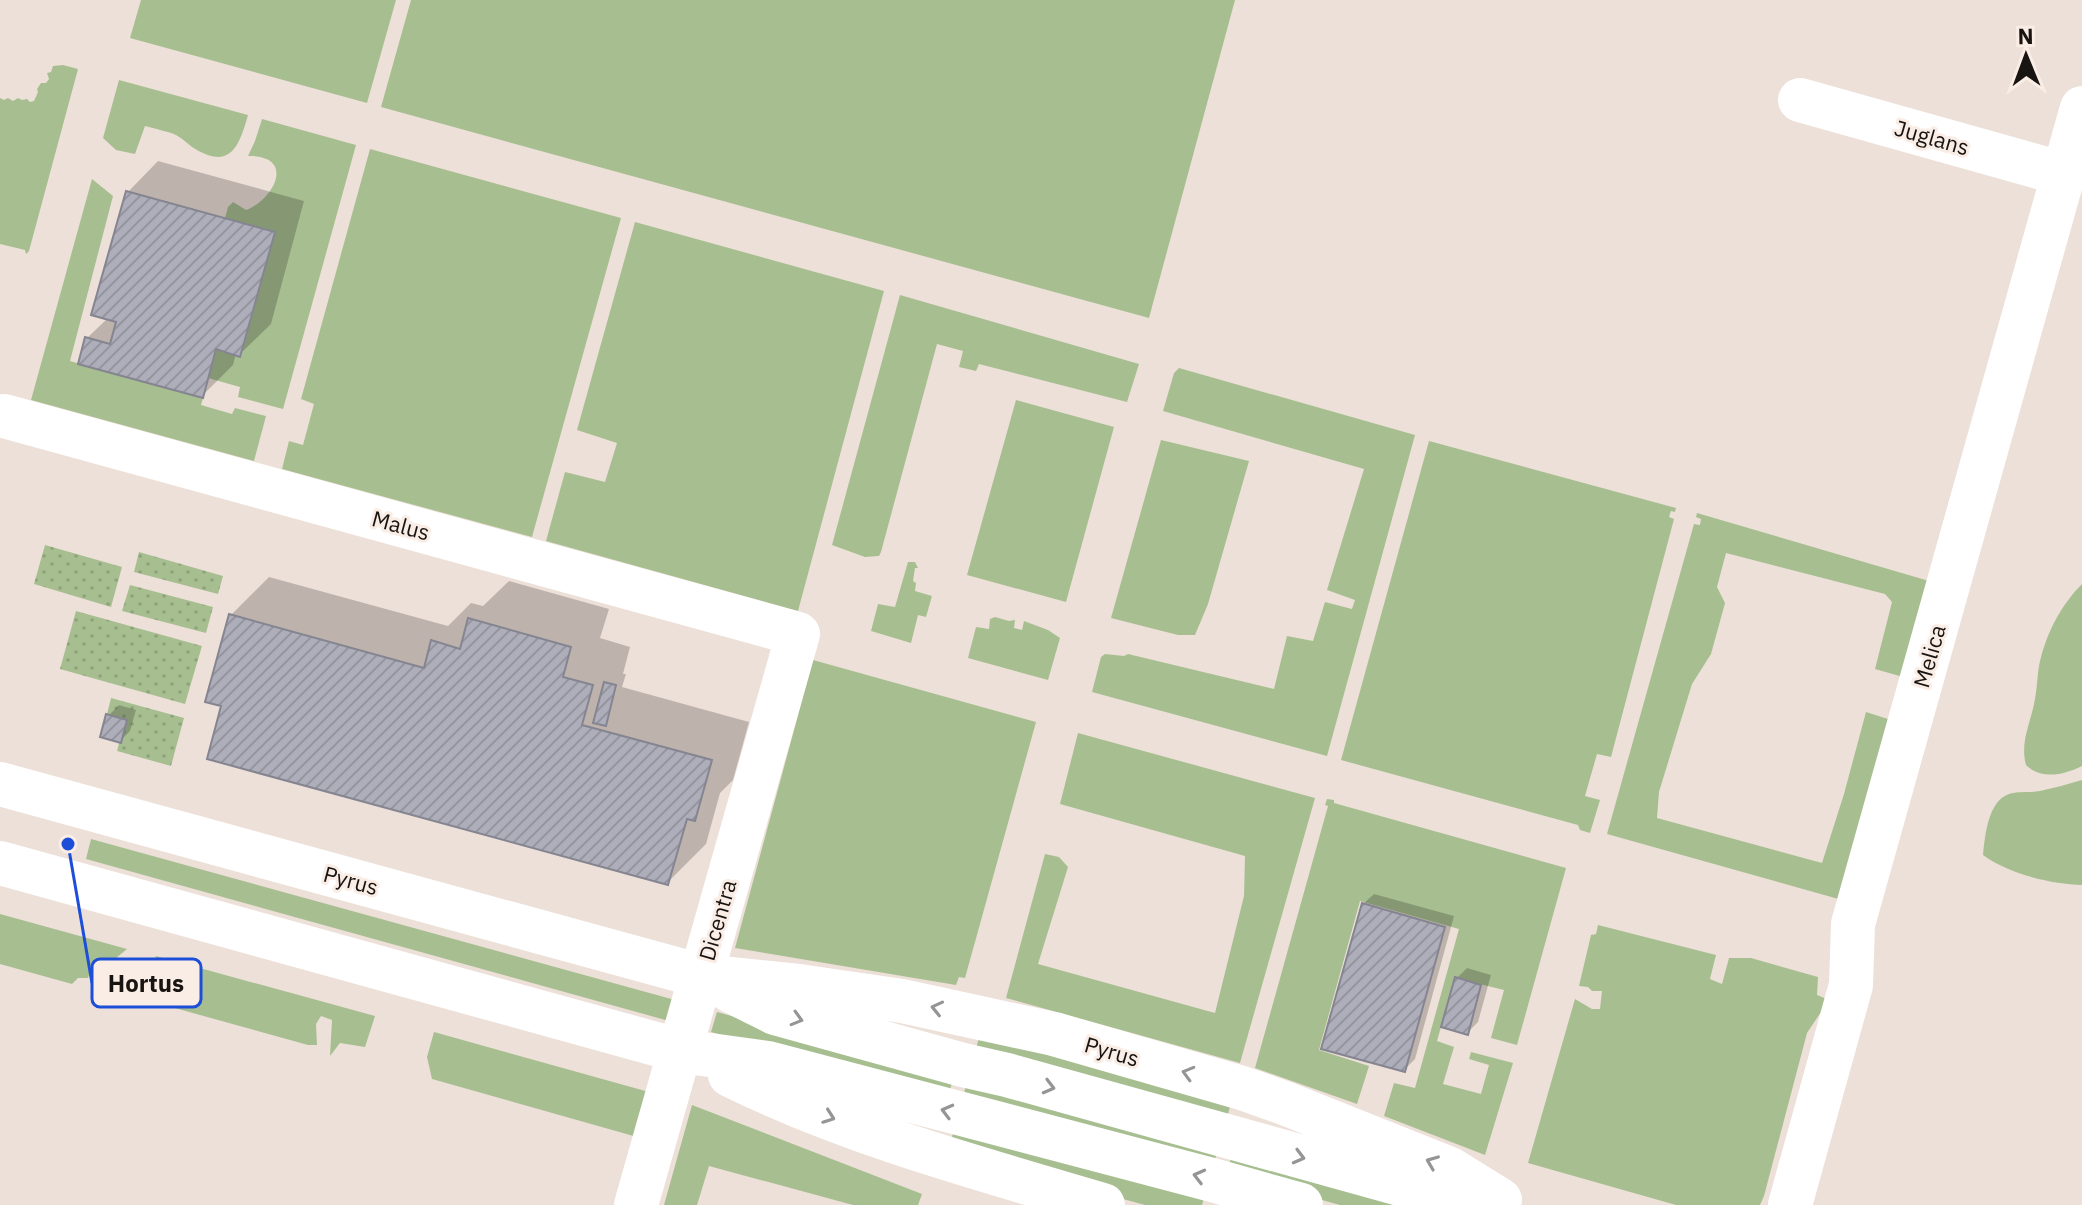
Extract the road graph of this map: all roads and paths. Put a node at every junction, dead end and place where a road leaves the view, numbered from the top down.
1 (1800, 100) dead end
2 (2082, 108) edge
3 (2064, 174) junction
4 (4, 416) dead end
5 (798, 634) joint
6 (0, 784) edge
7 (0, 863) edge
8 (701, 976) junction
9 (681, 1051) junction
10 (1510, 1202) edge
11 (636, 1205) edge
12 (1103, 1205) edge
13 (1301, 1205) edge
14 (1790, 1205) edge

1 - 3 street, Juglans
2 - 3 street, Melica
3 - 14 street, Melica
4 - 5 street, Malus
5 - 8 street, Dicentra
6 - 8 street, Pyrus
7 - 9 street
8 - 9 street, Dicentra
8 - 10 street, Pyrus
9 - 11 street, Dicentra
9 -> 12 street
13 -> 9 street

